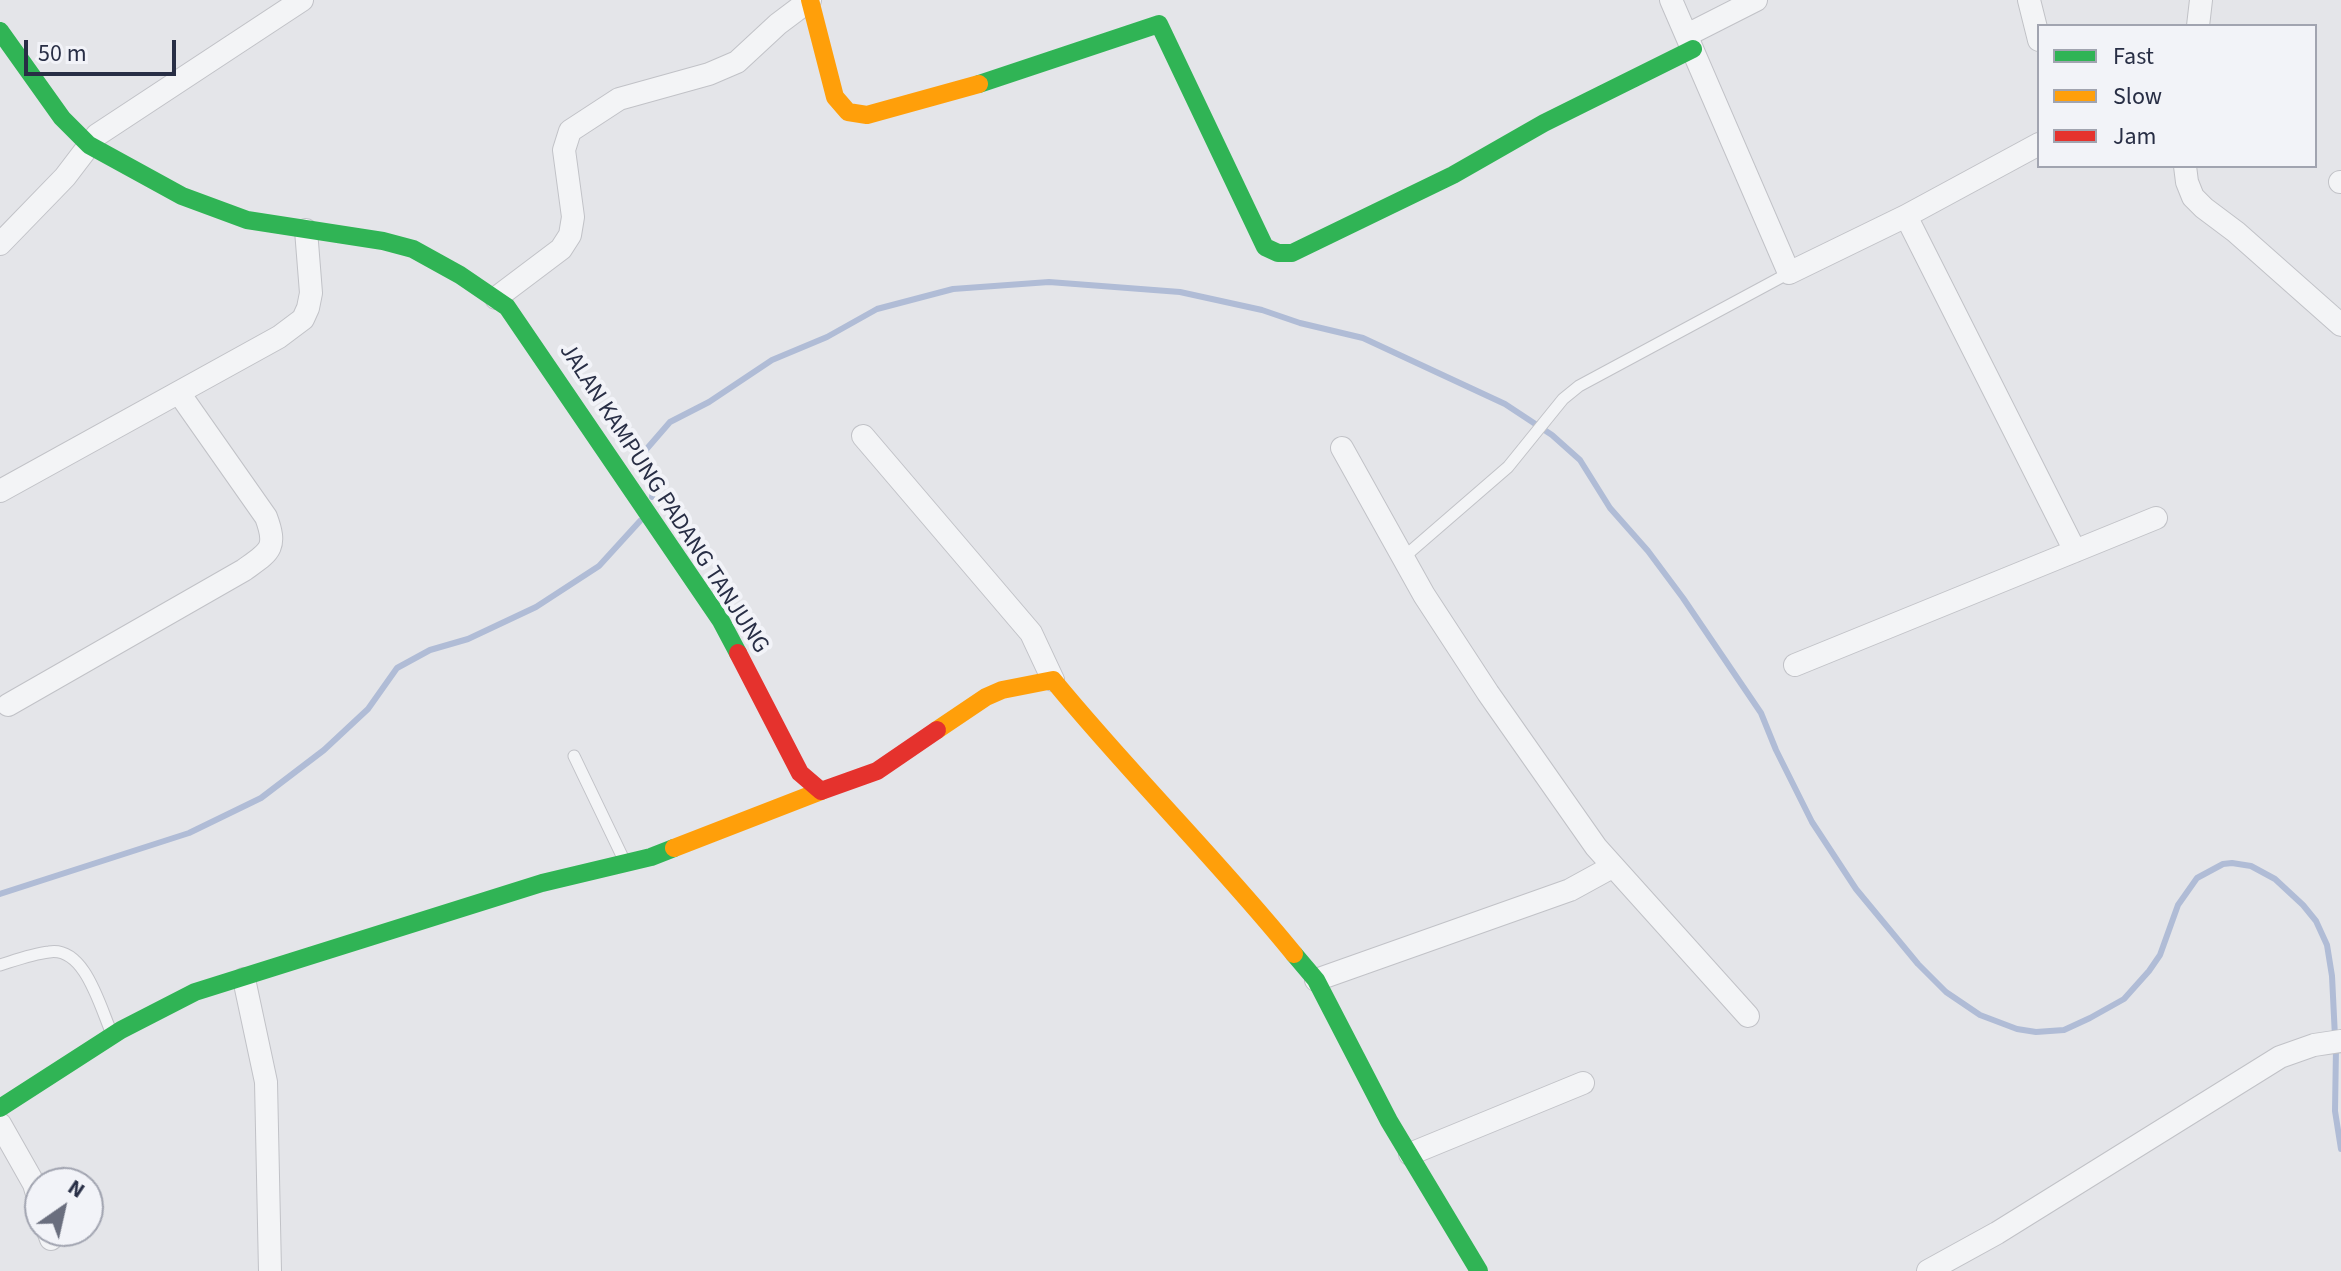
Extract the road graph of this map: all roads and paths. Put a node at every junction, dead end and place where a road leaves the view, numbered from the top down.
1 (302, 0) edge
2 (810, 0) edge
3 (1671, 0) edge
4 (1756, 0) edge
5 (2029, 0) edge
6 (2201, 0) edge
7 (2198, 24) edge
8 (0, 31) edge
9 (2037, 32) edge
10 (1690, 42) junction
11 (89, 145) junction
12 (2037, 145) edge
13 (2185, 168) edge
14 (1906, 216) junction
15 (306, 230) junction
16 (0, 244) edge
17 (1789, 273) junction
18 (496, 298) junction
19 (2341, 325) edge
20 (179, 393) junction
21 (863, 436) dead end
22 (1342, 448) dead end
23 (0, 491) edge
24 (2156, 518) dead end
25 (2075, 551) junction
26 (1404, 557) junction
27 (1795, 665) dead end
28 (1053, 680) junction
29 (8, 705) dead end
30 (574, 756) dead end
31 (821, 791) junction
32 (626, 864) junction
33 (1612, 867) junction
34 (0, 965) edge
35 (244, 979) junction
36 (1316, 980) junction
37 (1748, 1016) dead end
38 (112, 1036) junction
39 (2341, 1041) edge
40 (1583, 1083) dead end
41 (0, 1108) edge
42 (0, 1124) edge
43 (1410, 1154) junction
44 (24, 1167) edge
45 (270, 1271) edge
46 (1479, 1271) edge
47 (1928, 1271) edge

1 - 11 street
2 - 10 street
2 - 18 street
3 - 10 street
4 - 10 street
5 - 9 street
6 - 7 street
8 - 11 street, JALAN KAMPUNG PADANG TANJUNG
10 - 17 street
11 - 15 street, JALAN KAMPUNG PADANG TANJUNG
11 - 16 street
12 - 14 street
13 - 19 street
14 - 17 street
14 - 25 street
15 - 18 street, JALAN KAMPUNG PADANG TANJUNG
15 - 20 street
17 - 26 lane
18 - 31 street, JALAN KAMPUNG PADANG TANJUNG
20 - 23 street
20 - 29 street
21 - 28 street
22 - 26 street
24 - 25 street
25 - 27 street
26 - 33 street
28 - 31 street
28 - 36 street
30 - 32 lane
31 - 32 street
32 - 35 street
33 - 36 street
33 - 37 street
34 - 38 lane
35 - 38 street
35 - 45 street
36 - 43 street
38 - 41 street
39 - 47 street
40 - 43 street
42 - 44 street
43 - 46 street

